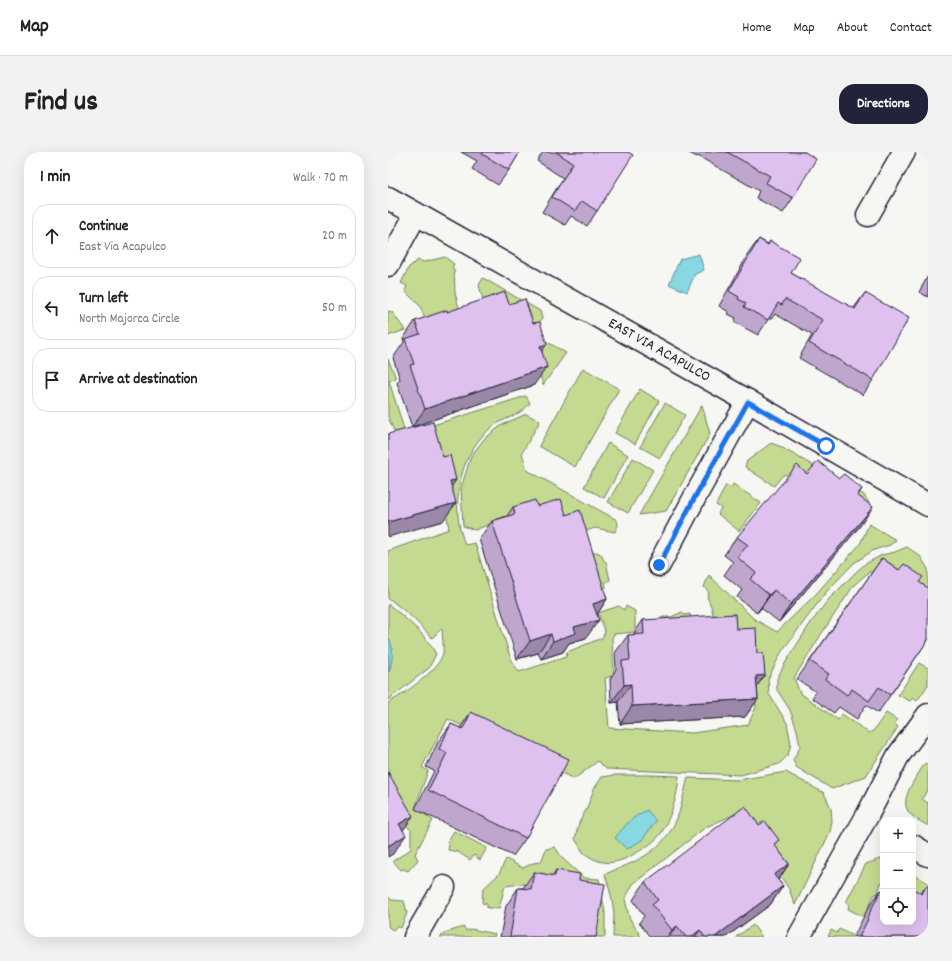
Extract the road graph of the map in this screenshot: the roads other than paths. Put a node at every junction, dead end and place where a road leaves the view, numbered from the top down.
1 (904, 152) edge
2 (388, 198) edge
3 (416, 214) junction
4 (868, 215) dead end
5 (388, 265) edge
6 (748, 402) junction
7 (928, 505) edge
8 (659, 565) dead end
9 (928, 715) edge
10 (875, 822) edge
11 (916, 848) edge
12 (928, 855) edge
13 (444, 887) dead end
14 (415, 937) edge
15 (799, 937) edge

1 - 4 street
2 - 3 street, EAST VIA ACAPULCO
3 - 5 street
3 - 6 street, EAST VIA ACAPULCO
6 - 7 street, EAST VIA ACAPULCO
6 - 8 street
9 - 10 street
10 - 15 street
11 - 12 street
13 - 14 street

